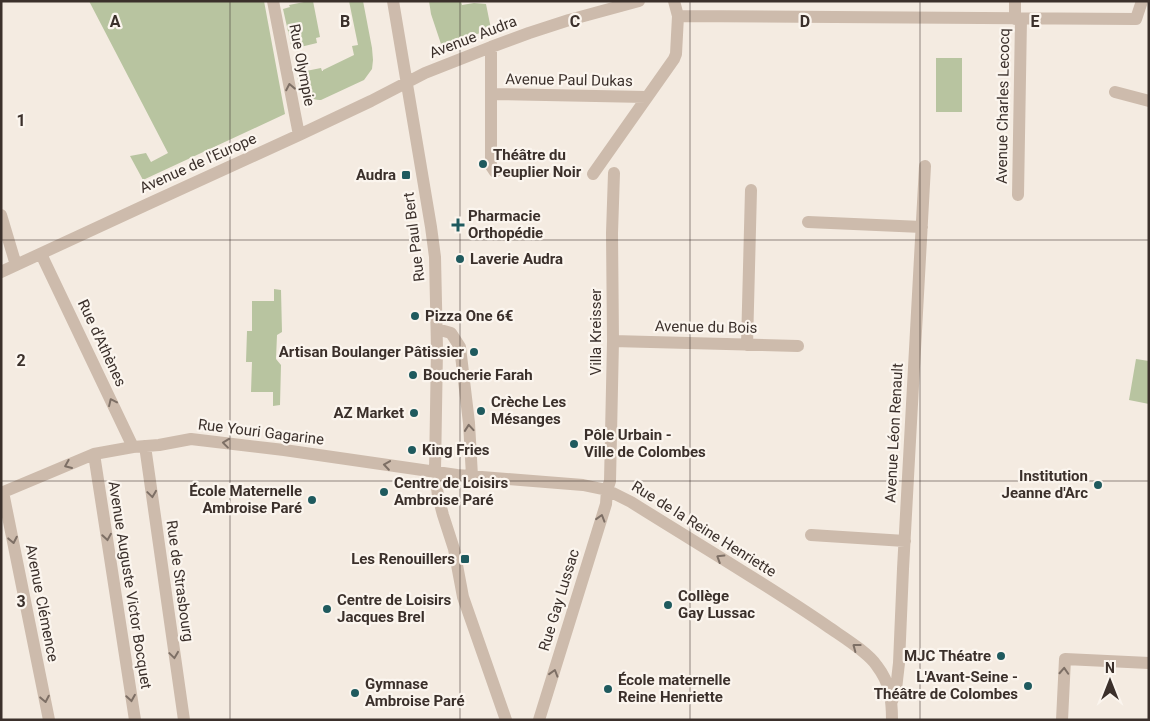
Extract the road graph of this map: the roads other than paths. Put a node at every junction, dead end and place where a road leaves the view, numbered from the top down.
1 (273, 1) edge
2 (393, 1) edge
3 (639, 1) edge
4 (674, 1) edge
5 (1015, 1) edge
6 (1142, 1) edge
7 (678, 16) junction
8 (1018, 19) junction
9 (491, 46) junction
10 (407, 83) junction
11 (1115, 92) dead end
12 (491, 94) junction
13 (646, 97) junction
14 (1149, 101) edge
15 (299, 135) junction
16 (926, 166) dead end
17 (495, 172) dead end
18 (614, 173) dead end
19 (593, 174) dead end
20 (751, 190) dead end
21 (1018, 195) dead end
22 (1, 215) edge
23 (808, 222) dead end
24 (922, 227) junction
25 (41, 254) junction
26 (16, 265) junction
27 (1, 272) edge
28 (437, 329) junction
29 (613, 342) junction
30 (747, 345) junction
31 (798, 346) dead end
32 (139, 446) junction
33 (94, 454) junction
34 (436, 471) junction
35 (472, 476) junction
36 (607, 490) junction
37 (2, 492) edge
38 (811, 535) dead end
39 (904, 541) junction
40 (898, 653) junction
41 (1149, 663) edge
42 (878, 667) junction
43 (892, 700) junction
44 (49, 720) edge
45 (135, 720) edge
46 (184, 720) edge
47 (506, 720) edge
48 (540, 720) edge
49 (892, 720) edge
50 (1062, 720) edge

15 -> 1 street, Rue Olympie
2 - 10 street, Rue Paul Bert
3 - 9 street, Avenue Audra
4 - 7 street
5 - 8 street, Avenue Charles Lecocq
6 - 8 street
7 - 8 street
7 - 13 street
8 - 21 street, Avenue Charles Lecocq
9 - 10 street, Avenue Audra
9 - 12 street
10 - 15 street, Avenue de l'Europe
10 - 28 street, Rue Paul Bert
11 - 14 street
12 - 13 street, Avenue Paul Dukas
12 - 17 street
13 - 19 street
15 - 25 street, Avenue de l'Europe
16 - 24 street, Avenue Léon Renault
18 - 29 street, Villa Kreisser
20 - 30 street
22 - 26 street
23 - 24 street
24 - 39 street, Avenue Léon Renault
25 - 26 street, Avenue de l'Europe
32 -> 25 street, Rue d'Athènes
26 - 27 street, Avenue de l'Europe
28 - 34 street, Rue Paul Bert
35 -> 28 street
29 - 30 street, Avenue du Bois
29 - 36 street, Villa Kreisser
30 - 31 street, Avenue du Bois
32 - 33 street, Rue Youri Gagarine
34 -> 32 street, Rue Youri Gagarine
32 -> 46 street, Rue de Strasbourg
33 -> 37 street, Rue Youri Gagarine
33 -> 45 street, Avenue Auguste Victor Bocquet
34 - 35 street, Rue de la Reine Henriette
34 - 47 street, Rue Paul Bert
35 - 36 street, Rue de la Reine Henriette
42 -> 36 street, Rue de la Reine Henriette
48 -> 36 street, Rue Gay Lussac
37 -> 44 street, Avenue Clémence
38 - 39 street
39 - 40 street, Avenue Léon Renault
40 - 42 street
40 - 43 street, Avenue Léon Renault
50 -> 41 street
42 - 43 street, Rue de la Reine Henriette
43 - 49 street, Rue de la Reine Henriette

